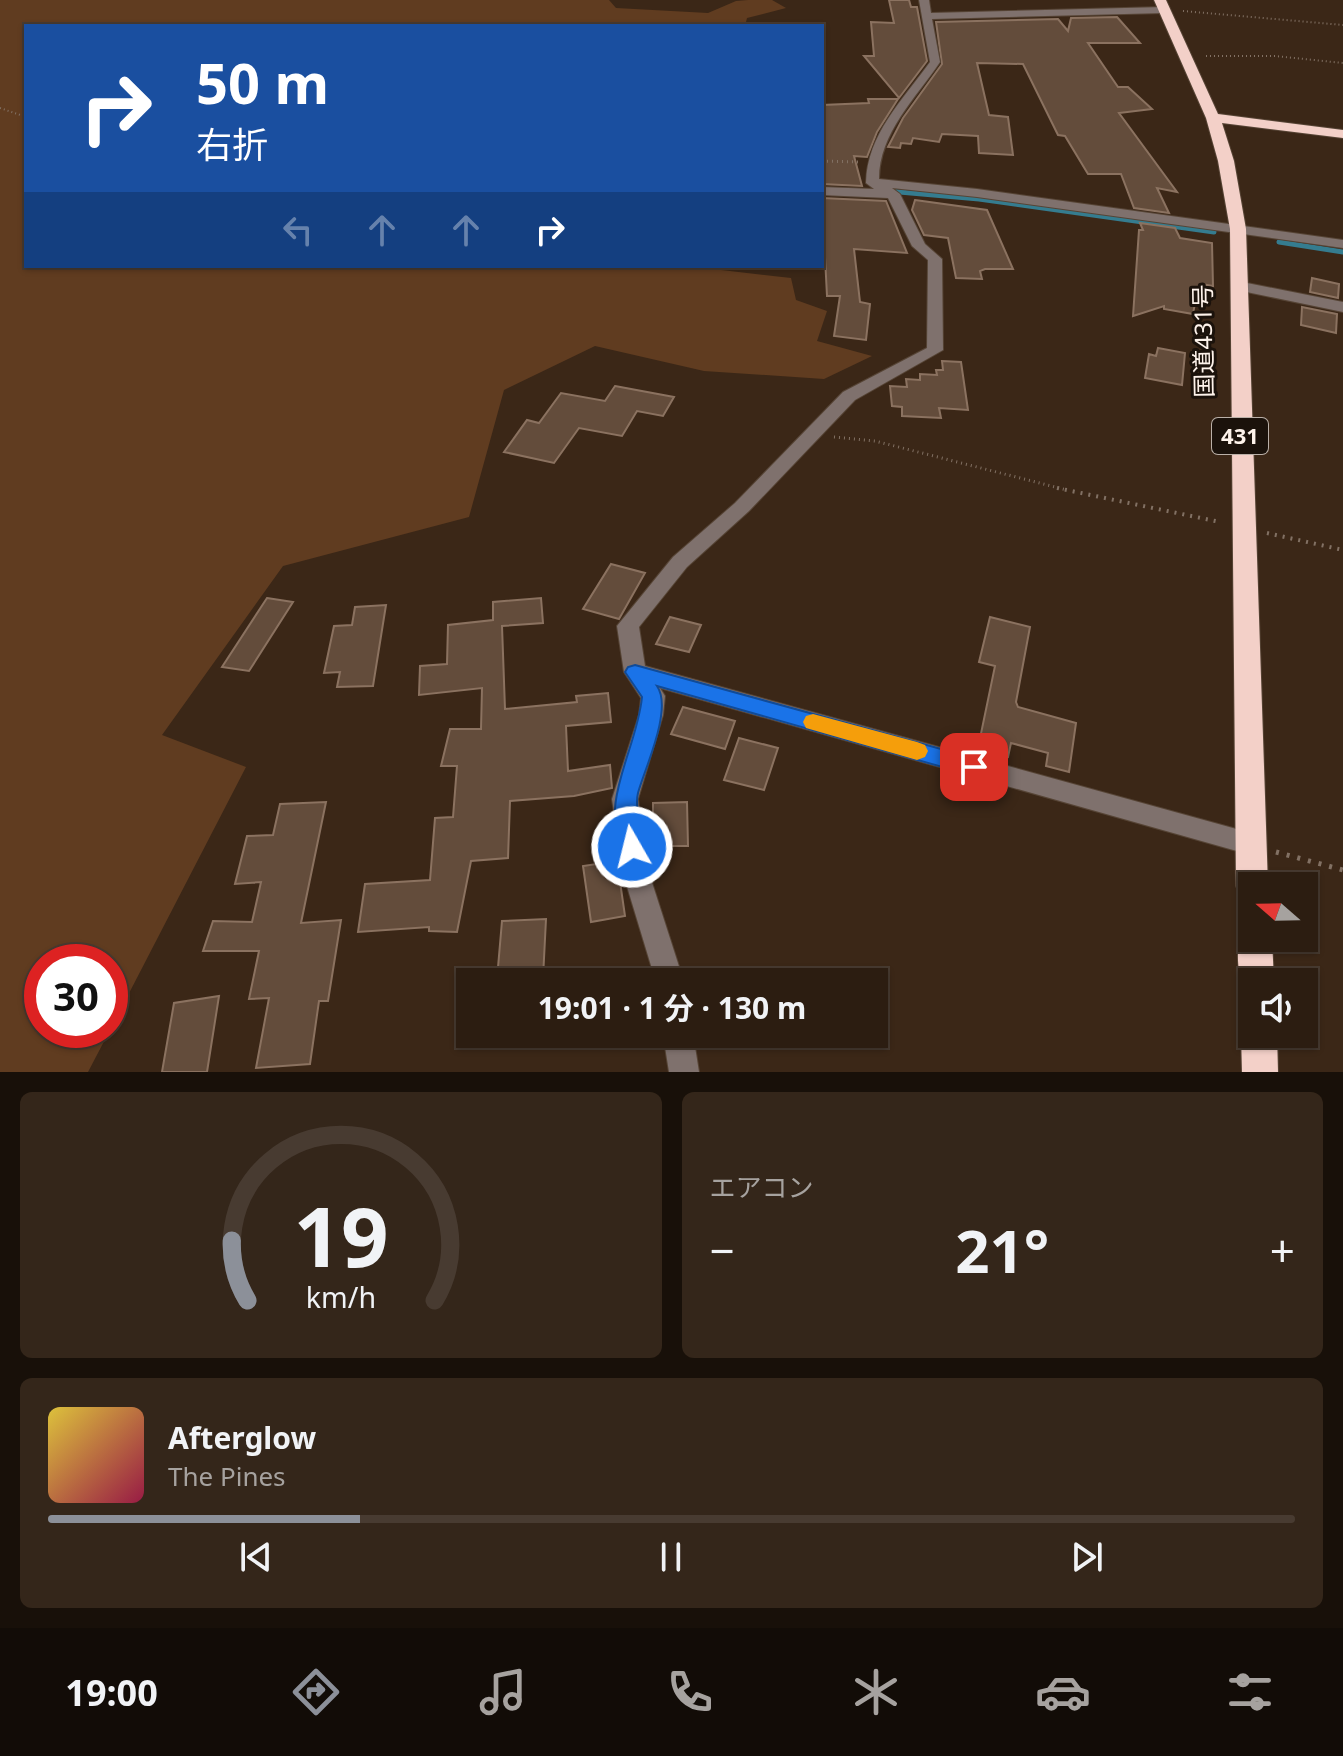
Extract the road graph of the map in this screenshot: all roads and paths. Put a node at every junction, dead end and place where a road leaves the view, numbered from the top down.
1 (924, 0) edge
2 (1162, 5) edge
3 (928, 16) junction
4 (1343, 25) edge
5 (1183, 56) junction
6 (1343, 63) edge
7 (0, 108) edge
8 (24, 116) edge
9 (1213, 118) junction
10 (1343, 134) edge
11 (824, 161) edge
12 (873, 162) junction
13 (872, 183) junction
14 (824, 191) edge
15 (893, 194) junction
16 (1237, 235) junction
17 (1343, 244) edge
18 (1237, 286) junction
19 (1343, 307) edge
20 (809, 435) junction
21 (1242, 527) junction
22 (1343, 550) edge
23 (635, 672) junction
24 (1251, 844) junction
25 (1343, 870) edge
26 (1252, 872) edge
27 (666, 968) edge
28 (680, 1048) edge
29 (1259, 1048) edge
30 (684, 1072) edge
31 (1260, 1072) edge

1 - 3 street
2 - 3 street
2 - 4 path
2 - 5 highway, 国道431号 / 431
3 - 12 street
5 - 6 path
5 - 9 highway, 国道431号 / 431
7 - 8 path
9 - 10 highway
9 - 16 highway, 国道431号 / 431
11 - 12 path
12 - 13 street
13 - 15 street
13 - 16 street
14 - 15 street
15 - 16 street
15 - 20 street
16 - 17 street
16 - 18 highway, 国道431号 / 431
18 - 19 street
18 - 21 highway, 国道431号 / 431
20 - 21 path
20 - 23 street
21 - 22 path
21 - 24 highway, 国道431号 / 431
23 - 24 street
23 - 27 street
24 - 25 path
24 - 26 highway, 国道431号 / 431
28 - 30 street
29 - 31 highway

